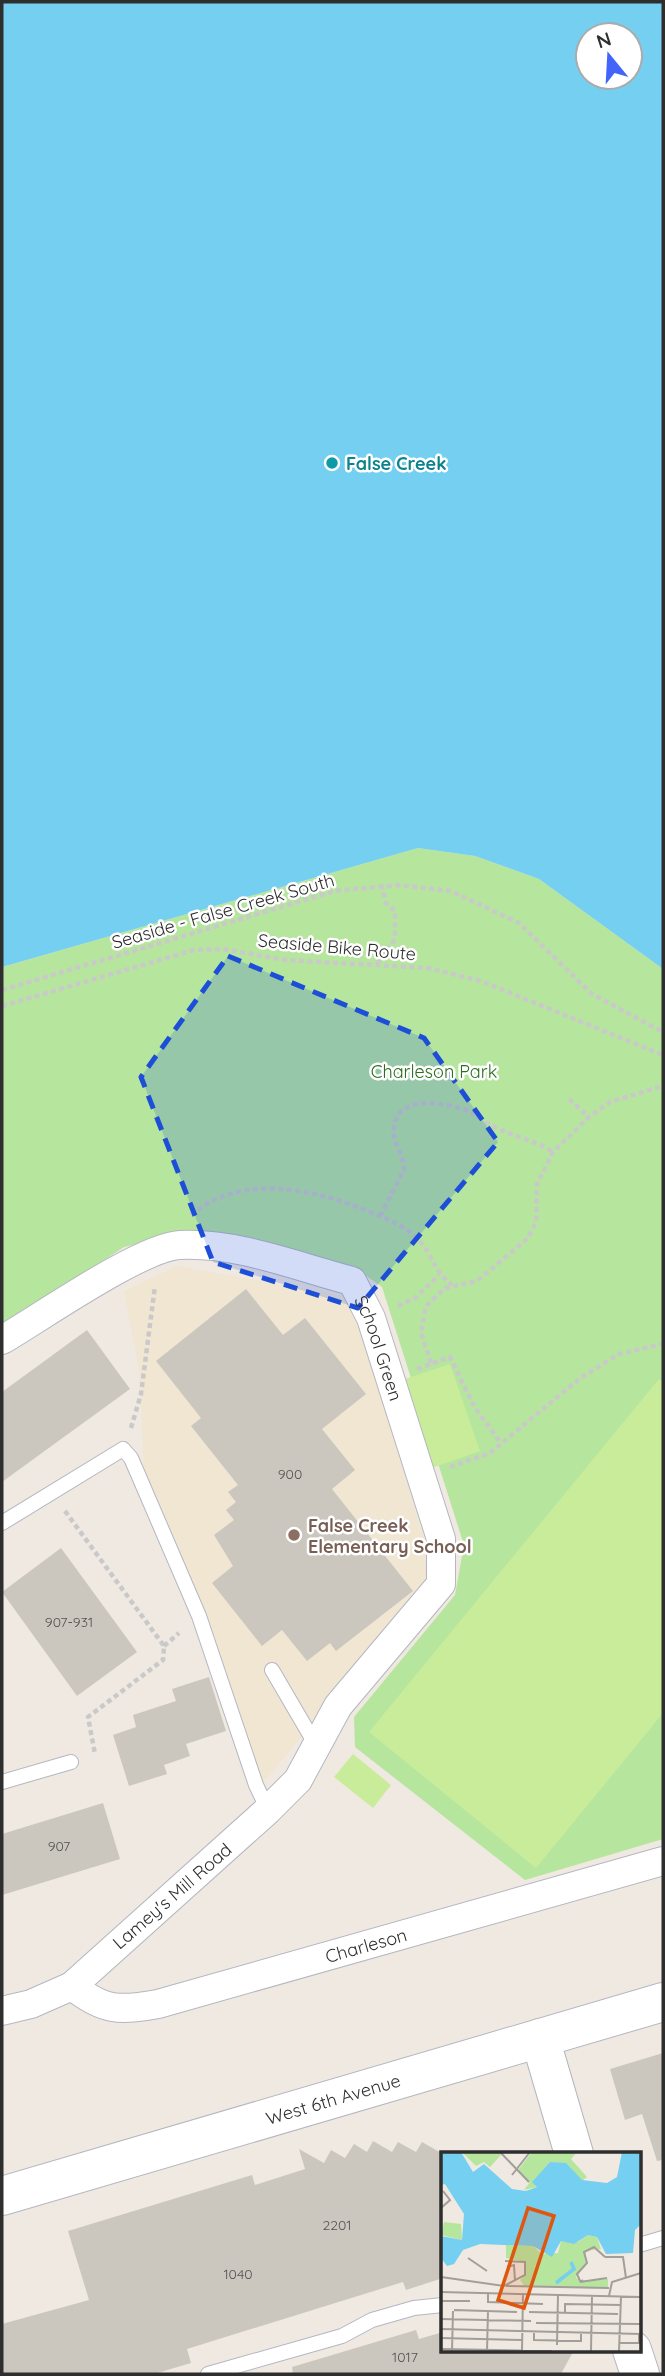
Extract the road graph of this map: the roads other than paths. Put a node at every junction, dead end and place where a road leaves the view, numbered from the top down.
1 (2, 1340) edge
2 (2, 1523) edge
3 (272, 1670) dead end
4 (318, 1748) junction
5 (71, 1762) road end
6 (2, 1782) edge
7 (268, 1810) junction
8 (663, 1861) edge
9 (72, 1986) junction
10 (663, 2001) edge
11 (2, 2011) edge
12 (540, 2038) junction
13 (573, 2152) edge
14 (2, 2196) edge
15 (663, 2238) edge
16 (640, 2245) edge
17 (441, 2305) edge
18 (633, 2352) edge
19 (208, 2374) edge
20 (640, 2374) edge

1 - 4 street, School Green
2 - 7 lane
3 - 4 lane
4 - 7 street, Lamey's Mill Road
5 - 6 lane
7 - 9 street, Lamey's Mill Road
8 - 9 street, Charleson
9 - 11 street, Lamey's Mill Road
10 - 12 main road, West 6th Avenue
12 - 13 main road
12 - 14 main road, West 6th Avenue
15 - 16 lane
17 - 19 lane
18 - 20 main road

